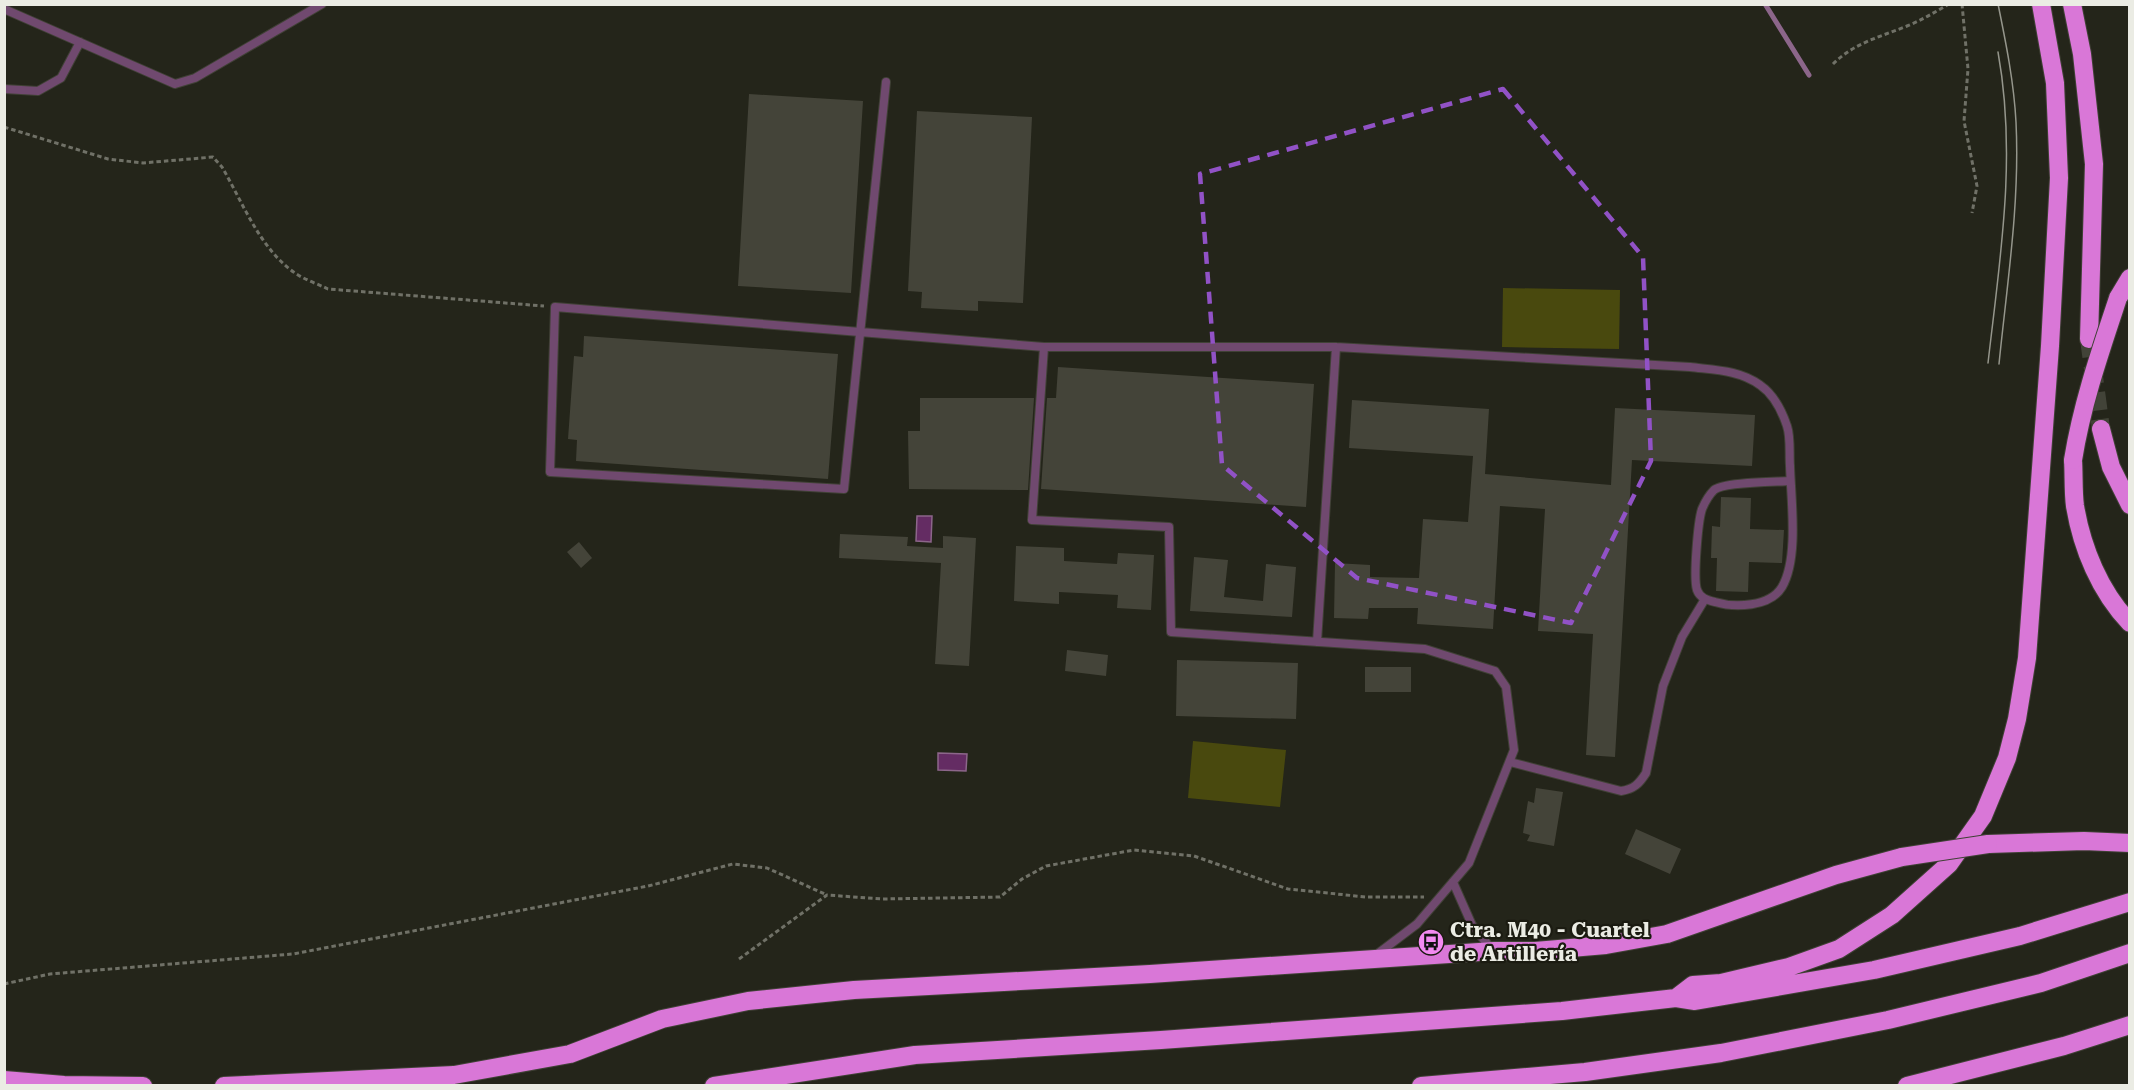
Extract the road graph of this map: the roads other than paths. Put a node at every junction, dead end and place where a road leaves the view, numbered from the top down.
1 (322, 4) edge
2 (2041, 4) edge
3 (2072, 4) edge
4 (4, 9) edge
5 (80, 42) junction
6 (886, 82) dead end
7 (4, 89) edge
8 (2130, 278) edge
9 (860, 332) junction
10 (2089, 339) tunnel mouth
11 (1044, 347) junction
12 (1336, 347) junction
13 (2100, 429) tunnel mouth
14 (1791, 481) junction
15 (2130, 505) edge
16 (1705, 599) junction
17 (2130, 623) edge
18 (1317, 642) junction
19 (1510, 762) junction
20 (2130, 843) edge
21 (1453, 882) junction
22 (2130, 902) edge
23 (1494, 951) junction
24 (2130, 953) edge
25 (1370, 960) junction
26 (1676, 998) junction
27 (2130, 1025) edge
28 (4, 1080) edge
29 (143, 1086) edge
30 (224, 1086) edge
31 (714, 1086) edge
32 (1421, 1086) edge
33 (1907, 1086) edge

1 - 5 lane
2 - 26 highway
3 - 10 highway
4 - 5 lane
5 - 7 lane
6 - 9 lane
8 - 17 highway, bridge
9 - 9 lane
9 - 11 lane
11 - 12 lane
11 - 18 lane
12 - 14 lane
12 - 18 lane
13 - 15 highway
14 - 16 lane
14 - 16 lane
16 - 19 lane
18 - 19 lane
19 - 21 lane
20 - 23 highway, bridge
21 - 23 lane
21 - 25 lane
22 - 26 highway
23 - 25 highway
24 - 32 highway
25 - 30 highway
26 - 31 highway
27 - 33 highway
28 - 29 highway

